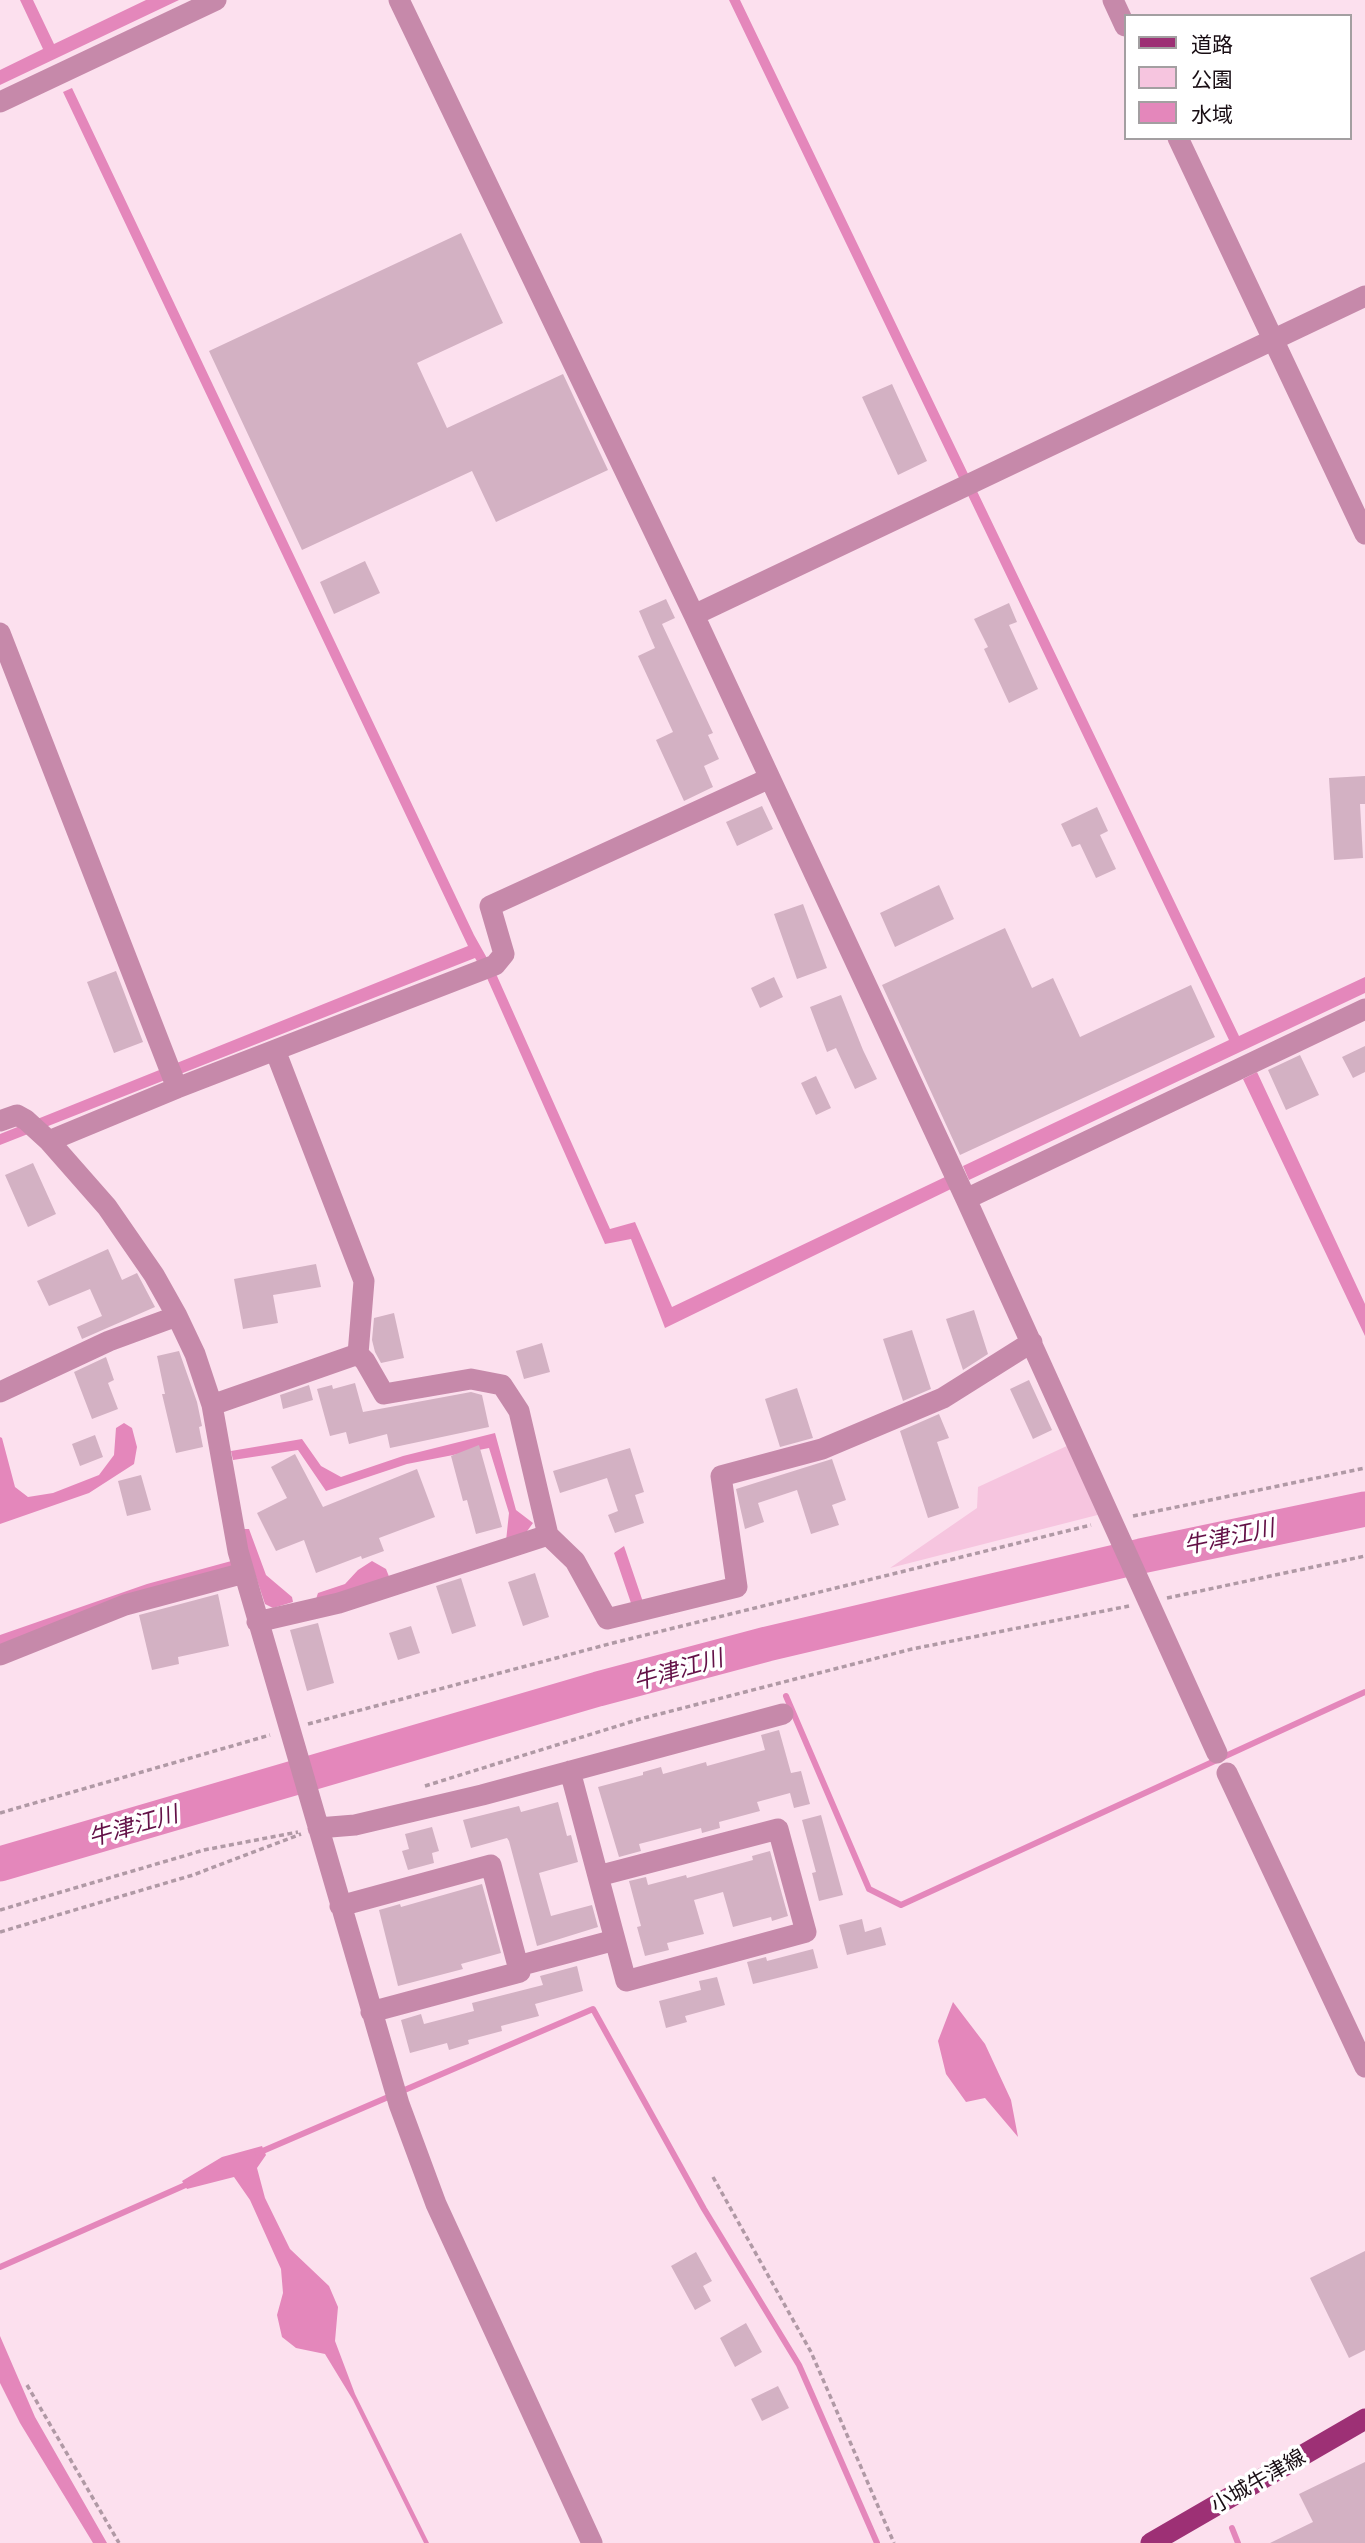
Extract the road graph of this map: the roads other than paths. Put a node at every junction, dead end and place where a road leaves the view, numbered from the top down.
1 (216, 0) edge
2 (399, 0) edge
3 (1113, 0) edge
4 (1124, 24) edge
5 (0, 102) edge
6 (1179, 140) edge
7 (1365, 296) edge
8 (1273, 340) junction
9 (1365, 534) edge
10 (694, 615) junction
11 (0, 633) edge
12 (770, 778) junction
13 (1365, 1009) edge
14 (275, 1050) junction
15 (177, 1088) junction
16 (0, 1121) edge
17 (39, 1132) junction
18 (966, 1199) junction
19 (177, 1316) junction
20 (1032, 1342) junction
21 (358, 1354) junction
22 (0, 1392) edge
23 (212, 1405) junction
24 (548, 1535) junction
25 (244, 1573) junction
26 (257, 1622) junction
27 (0, 1655) edge
28 (783, 1714) dead end
29 (1217, 1752) dead end
30 (570, 1771) junction
31 (1227, 1773) dead end
32 (318, 1828) junction
33 (598, 1876) junction
34 (340, 1906) junction
35 (615, 1940) junction
36 (518, 1966) junction
37 (371, 2012) junction
38 (1365, 2067) edge
39 (1365, 2419) edge
40 (592, 2543) edge
41 (1151, 2543) edge

1 - 5 street
2 - 10 street
3 - 4 street
6 - 8 street
7 - 8 street
8 - 9 street
8 - 10 street
10 - 12 street
11 - 15 street
12 - 14 street
12 - 18 street
13 - 18 street
14 - 15 street
14 - 21 street
15 - 17 street
16 - 17 street
17 - 19 street
18 - 20 street
19 - 22 street
19 - 23 street
20 - 24 street
20 - 29 street
21 - 23 street
21 - 24 street
23 - 25 street
24 - 26 street
25 - 26 street
25 - 27 street
26 - 32 street
28 - 30 street
30 - 32 street
30 - 33 street
31 - 38 street
32 - 34 street
33 - 35 street
33 - 35 street
34 - 36 street
34 - 37 street
35 - 36 street
36 - 37 street
37 - 40 street
39 - 41 main road, 小城牛津線

